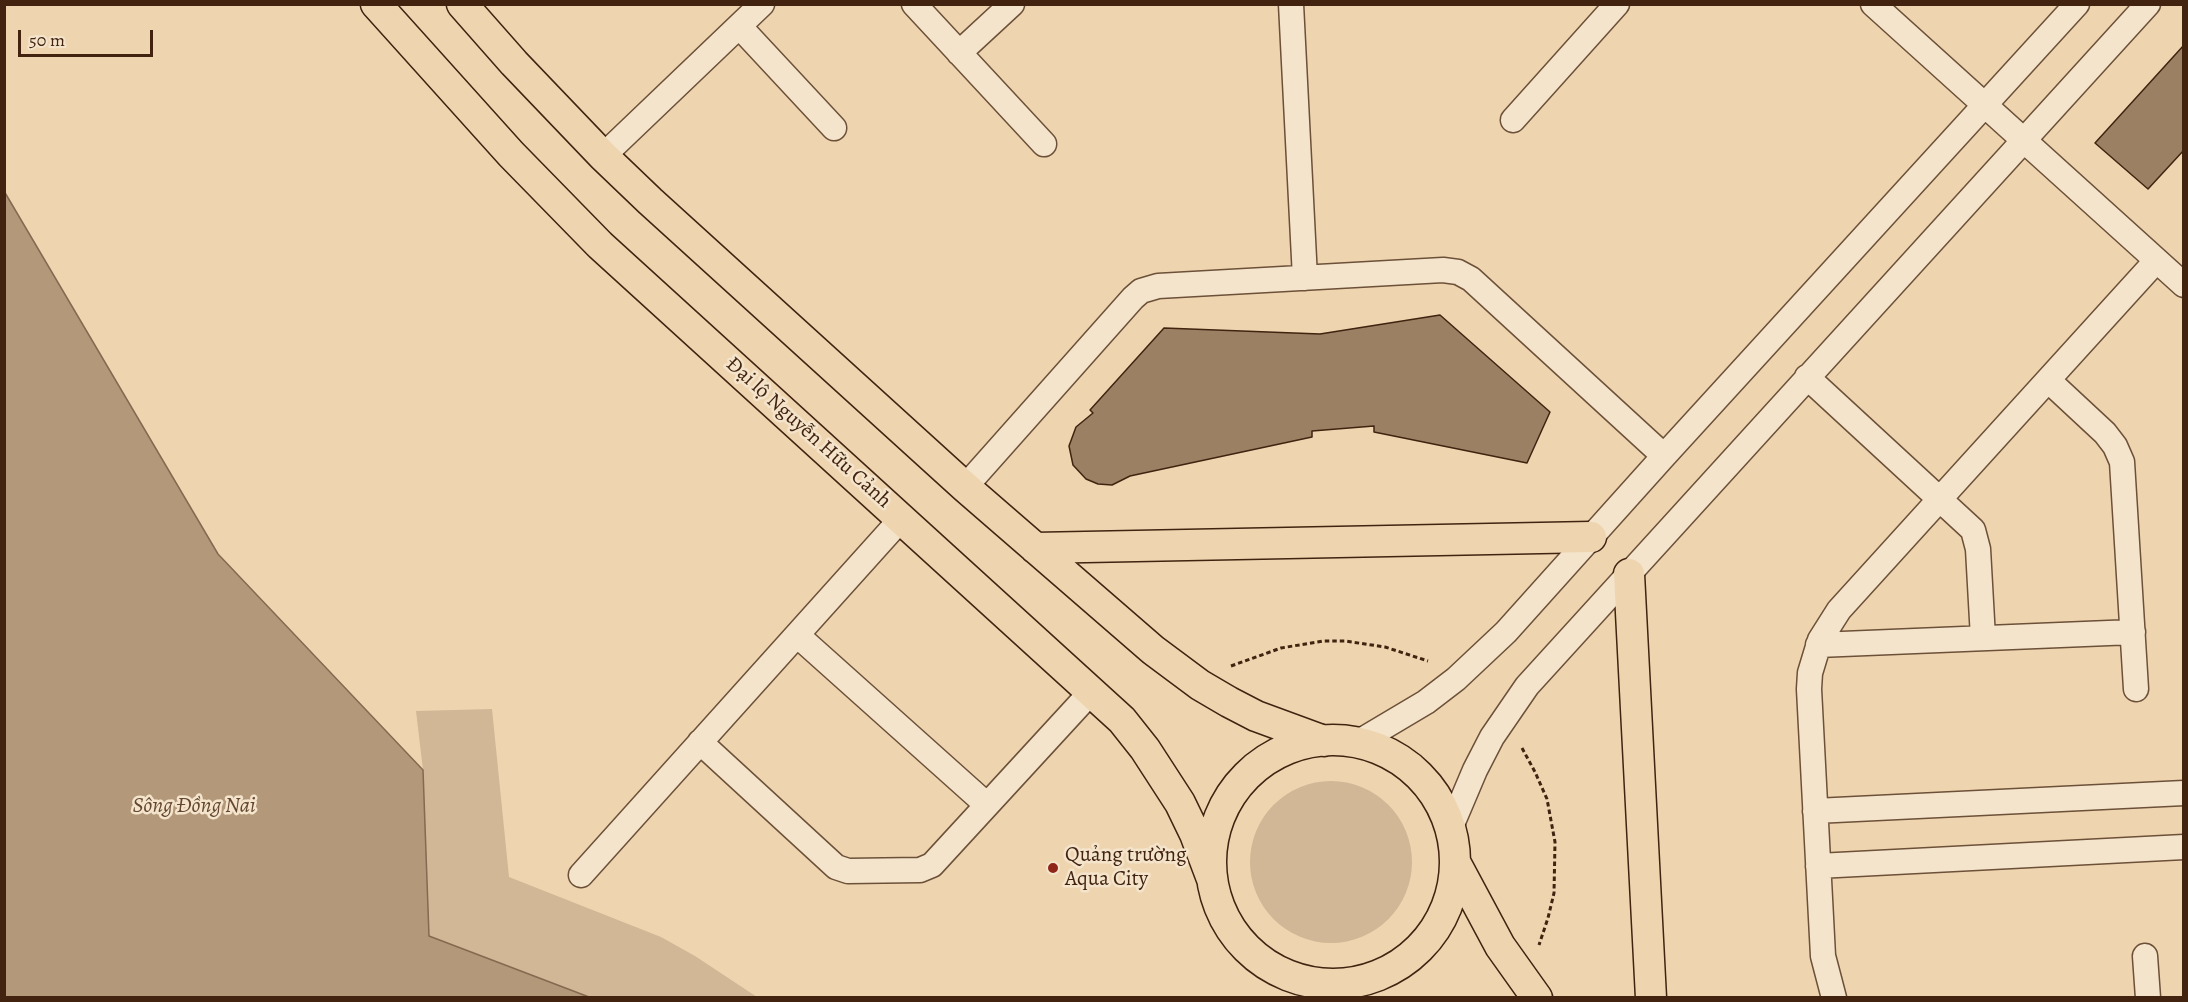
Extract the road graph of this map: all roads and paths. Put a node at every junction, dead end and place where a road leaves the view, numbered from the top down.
1 (376, 4) edge
2 (462, 4) edge
3 (762, 4) edge
4 (914, 4) edge
5 (1012, 4) edge
6 (1291, 4) edge
7 (1617, 4) edge
8 (1873, 4) edge
9 (2078, 4) edge
10 (2148, 4) edge
11 (739, 26) junction
12 (959, 53) junction
13 (1986, 106) junction
14 (1514, 120) dead end
15 (834, 128) dead end
16 (2024, 140) junction
17 (1044, 144) dead end
18 (603, 156) junction
19 (2157, 261) junction
20 (1305, 278) junction
21 (2184, 285) edge
22 (1807, 377) junction
23 (2048, 380) junction
24 (1664, 456) junction
25 (965, 487) junction
26 (1941, 498) junction
27 (902, 518) junction
28 (1591, 537) junction
29 (1035, 548) junction
30 (1629, 574) junction
31 (2133, 632) junction
32 (797, 635) junction
33 (1983, 638) junction
34 (1818, 645) junction
35 (1428, 661) dead end
36 (1231, 666) dead end
37 (2136, 689) dead end
38 (1092, 691) junction
39 (1324, 741) junction
40 (700, 742) junction
41 (1357, 743) junction
42 (1522, 748) dead end
43 (2184, 794) edge
44 (987, 805) junction
45 (1815, 812) junction
46 (1450, 829) junction
47 (2184, 847) edge
48 (1455, 862) junction
49 (1818, 866) junction
50 (581, 875) dead end
51 (1212, 879) junction
52 (1539, 945) dead end
53 (2145, 956) dead end
54 (1335, 983) junction
55 (1383, 998) edge
56 (1537, 998) edge
57 (1651, 998) edge
58 (1834, 998) edge
59 (2148, 998) edge

1 - 27 main road, Đại lộ Nguyễn Hữu Cảnh
2 - 18 main road
3 - 11 street
4 - 12 street
5 - 12 street
6 - 20 street
7 - 14 street
8 - 13 street
9 - 13 street
10 - 16 street
11 - 15 street
11 - 18 street
12 - 17 street
13 - 16 street
13 - 24 street
16 - 19 street
16 - 22 street
18 - 25 main road
19 - 21 street
19 - 23 street
20 - 24 street
20 - 25 street
22 - 26 street
22 - 30 street
23 - 26 street
23 - 31 street
24 - 28 street
25 - 29 main road
26 - 33 street
26 - 34 street
27 - 32 street
27 - 38 main road, Đại lộ Nguyễn Hữu Cảnh
28 - 29 main road
28 - 41 street
29 - 39 main road
30 - 46 street
30 - 57 main road
31 - 33 street
31 - 37 street
32 - 40 street
32 - 44 street
33 - 34 street
34 - 45 street
35 - 36 path
38 - 44 street
38 - 51 main road, Đại lộ Nguyễn Hữu Cảnh
39 - 41 main road
39 - 51 main road
40 - 44 street
40 - 50 street
41 - 46 main road
42 - 52 path
43 - 45 street
45 - 49 street
46 - 48 main road
47 - 49 street
48 - 54 main road
48 - 56 main road
49 - 58 street
51 - 54 main road
53 - 59 street
54 - 55 main road

